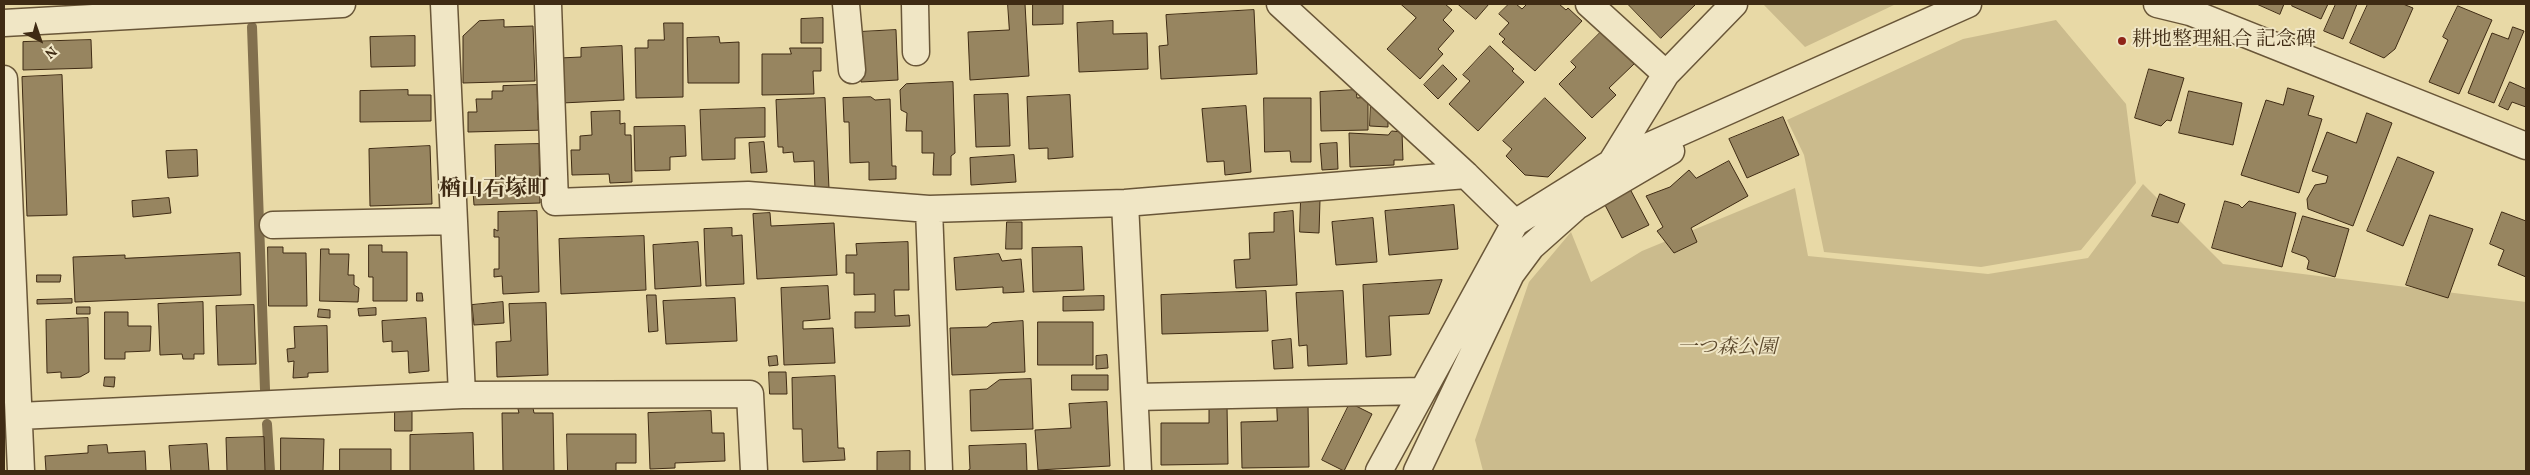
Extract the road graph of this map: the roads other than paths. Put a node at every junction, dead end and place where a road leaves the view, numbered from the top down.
1 (342, 4) edge
2 (444, 4) edge
3 (548, 4) edge
4 (846, 4) edge
5 (915, 4) edge
6 (1280, 4) edge
7 (1588, 4) edge
8 (1734, 4) edge
9 (1968, 4) edge
10 (2157, 4) edge
11 (4, 23) edge
12 (916, 52) dead end
13 (852, 70) dead end
14 (1666, 74) junction
15 (4, 80) edge
16 (1725, 113) junction
17 (2526, 146) edge
18 (1612, 163) junction
19 (1466, 175) junction
20 (1125, 203) junction
21 (929, 209) junction
22 (454, 221) junction
23 (1515, 223) junction
24 (273, 225) dead end
25 (1422, 391) junction
26 (462, 395) junction
27 (1134, 397) junction
28 (18, 416) junction
29 (21, 471) edge
30 (754, 471) edge
31 (939, 471) edge
32 (1138, 471) edge
33 (1379, 471) edge
34 (1417, 471) edge

1 - 11 street
2 - 22 street
3 - 21 street
4 - 13 street
5 - 12 street
6 - 19 street
7 - 14 street
8 - 14 street
9 - 16 street
10 - 17 street
14 - 18 street
15 - 28 street
16 - 18 street
16 - 34 street
18 - 23 street
19 - 20 street
19 - 23 street
20 - 21 street
20 - 27 street
21 - 31 street
22 - 24 street
22 - 26 street
23 - 25 street
25 - 27 street
25 - 33 street
26 - 28 street
26 - 30 street
27 - 32 street
28 - 29 street

